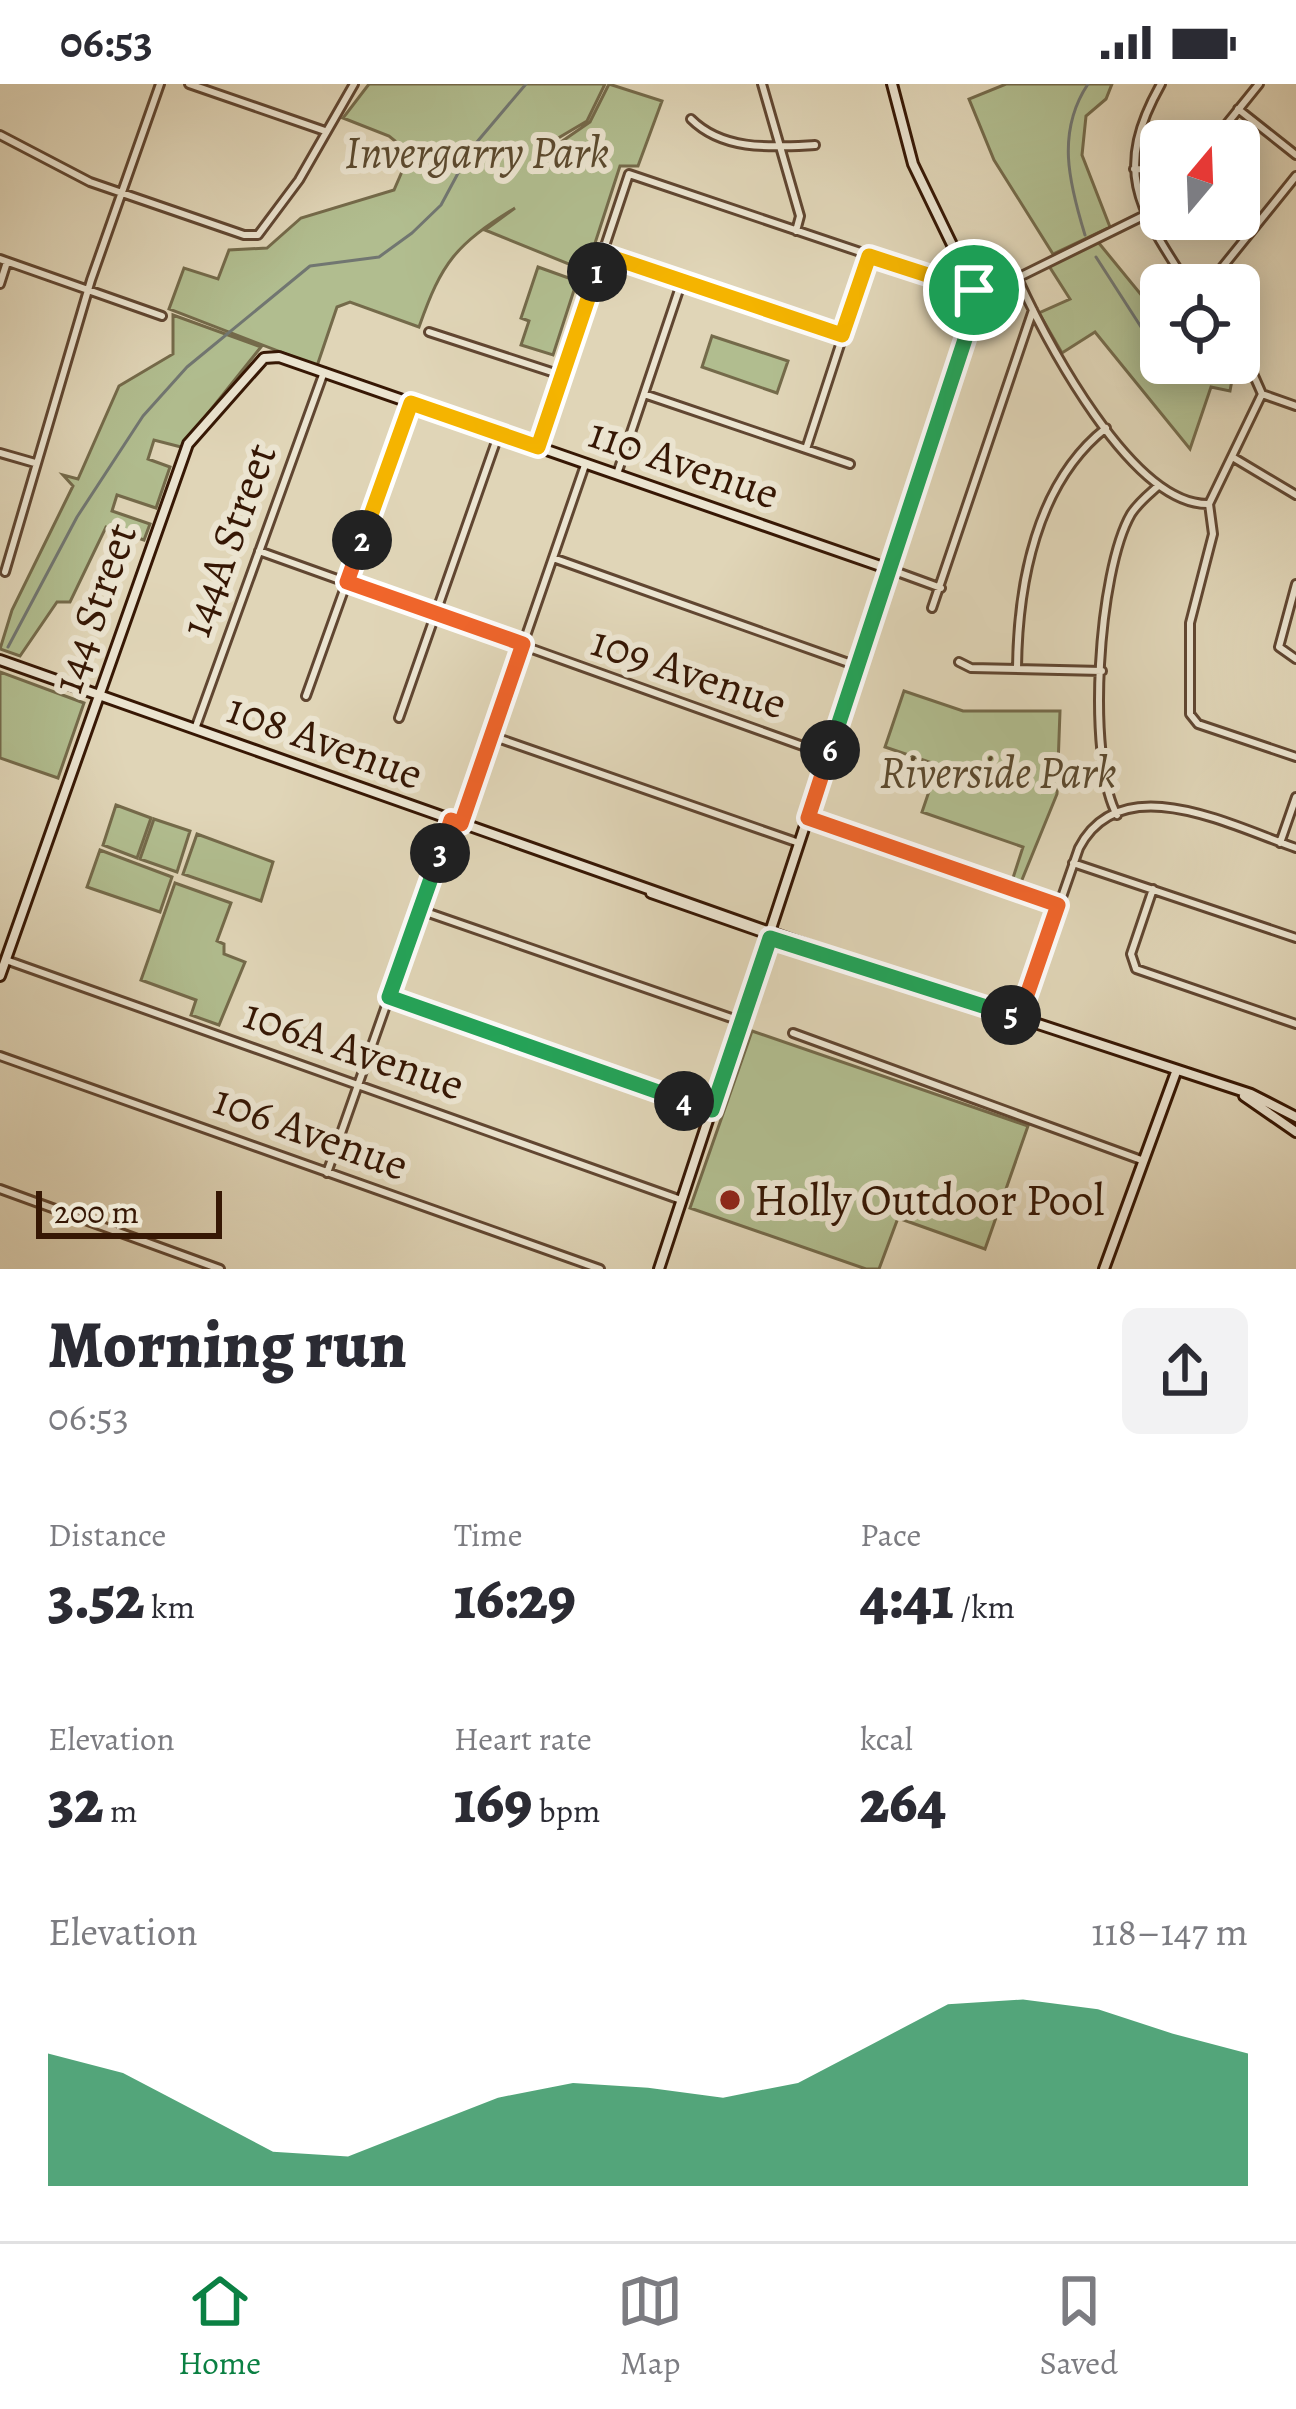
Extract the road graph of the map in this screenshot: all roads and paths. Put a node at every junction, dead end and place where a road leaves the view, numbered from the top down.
1 (160, 84) edge
2 (189, 84) edge
3 (354, 84) edge
4 (892, 84) edge
5 (1161, 84) edge
6 (1259, 84) edge
7 (762, 85) edge
8 (1238, 109) junction
9 (691, 119) dead end
10 (1229, 120) edge
11 (325, 131) junction
12 (0, 135) edge
13 (815, 145) dead end
14 (780, 149) junction
15 (1296, 155) edge
16 (1134, 169) junction
17 (1140, 169) edge
18 (1296, 176) edge
19 (122, 194) junction
20 (1140, 200) edge
21 (1140, 217) edge
22 (796, 231) junction
23 (602, 254) junction
24 (869, 256) junction
25 (4, 261) edge
26 (1223, 264) edge
27 (1017, 277) junction
28 (682, 281) junction
29 (0, 284) edge
30 (89, 290) junction
31 (974, 290) junction
32 (1033, 310) junction
33 (162, 316) dead end
34 (429, 332) dead end
35 (842, 335) junction
36 (269, 356) joint
37 (324, 372) junction
38 (561, 375) junction
39 (1258, 384) edge
40 (644, 394) junction
41 (1262, 394) junction
42 (411, 403) junction
43 (1296, 406) edge
44 (1106, 428) junction
45 (499, 433) junction
46 (538, 447) junction
47 (806, 449) junction
48 (0, 453) edge
49 (1234, 458) junction
50 (35, 463) junction
51 (586, 463) junction
52 (850, 464) dead end
53 (617, 474) junction
54 (1157, 487) junction
55 (1296, 495) edge
56 (1209, 504) junction
57 (259, 551) junction
58 (553, 558) junction
59 (890, 569) junction
60 (5, 572) dead end
61 (347, 582) junction
62 (1296, 584) edge
63 (941, 588) junction
64 (932, 608) dead end
65 (436, 613) junction
66 (523, 644) junction
67 (1296, 659) edge
68 (0, 660) edge
69 (959, 662) dead end
70 (857, 666) junction
71 (1017, 668) junction
72 (1102, 670) junction
73 (98, 695) junction
74 (307, 696) dead end
75 (399, 718) dead end
76 (195, 729) junction
77 (492, 736) junction
78 (828, 755) junction
79 (1296, 757) edge
80 (1296, 797) edge
81 (1117, 815) junction
82 (808, 818) junction
83 (456, 822) junction
84 (799, 843) junction
85 (1280, 843) junction
86 (1296, 848) edge
87 (1073, 862) junction
88 (1153, 890) junction
89 (1058, 905) junction
90 (420, 910) junction
91 (772, 934) junction
92 (1296, 938) edge
93 (6, 960) junction
94 (0, 976) edge
95 (389, 997) junction
96 (1019, 1018) junction
97 (742, 1022) junction
98 (1296, 1024) edge
99 (793, 1033) dead end
100 (0, 1056) edge
101 (1176, 1072) junction
102 (358, 1086) junction
103 (1243, 1095) junction
104 (712, 1110) junction
105 (1296, 1125) edge
106 (1144, 1161) junction
107 (327, 1173) junction
108 (0, 1189) edge
109 (682, 1200) junction
110 (220, 1269) edge
111 (600, 1269) edge
112 (659, 1269) edge
113 (1104, 1269) edge

1 - 19 street
2 - 11 street
3 - 11 street
4 - 31 main road
5 - 16 street
6 - 8 street
7 - 14 street
8 - 10 street
8 - 15 street
9 - 14 street
11 - 19 street
12 - 19 street
13 - 14 street
14 - 22 street
16 - 17 street
16 - 20 street
18 - 26 street
19 - 30 street
21 - 27 street
22 - 23 street
22 - 24 street
23 - 28 street
23 - 38 street
24 - 31 street
24 - 35 street
25 - 29 street
25 - 30 street
27 - 31 street
27 - 32 street
28 - 35 street
28 - 40 street
30 - 33 street
30 - 50 street
31 - 59 main road
32 - 44 street
32 - 63 street
34 - 38 street
35 - 47 street
36 - 37 main road, 110 Avenue
36 - 73 main road, 144 Street
37 - 42 main road, 110 Avenue
37 - 57 street, 144A Street
38 - 46 street
39 - 41 street
40 - 47 street
40 - 53 street
41 - 43 street
41 - 49 street
42 - 45 main road, 110 Avenue
42 - 61 street
44 - 54 street
44 - 71 street
45 - 46 main road, 110 Avenue
45 - 65 street
46 - 51 main road, 110 Avenue
47 - 52 street
48 - 50 street
49 - 55 street
49 - 56 street
50 - 60 street
51 - 53 main road, 110 Avenue
51 - 58 street
53 - 59 main road, 110 Avenue
54 - 56 street
54 - 72 street
56 - 79 street
57 - 61 street, 109 Avenue
57 - 76 street, 144A Street
58 - 66 street
58 - 70 street
59 - 63 street, 110 Avenue
59 - 70 main road
61 - 65 street, 109 Avenue
61 - 74 street
62 - 67 street
63 - 64 street
65 - 66 street, 109 Avenue
65 - 75 street
66 - 77 street
66 - 78 street, 109 Avenue
68 - 73 main road, 108 Avenue
69 - 71 street
70 - 78 main road
71 - 72 street
72 - 81 street
73 - 76 main road, 108 Avenue
73 - 93 main road, 144 Street
76 - 83 main road, 108 Avenue
77 - 83 street
77 - 84 street
78 - 82 main road
80 - 85 street
81 - 85 street
81 - 87 street
82 - 84 main road
82 - 89 street
83 - 90 street
83 - 91 main road, 108 Avenue
84 - 91 main road
85 - 86 street
87 - 88 street
87 - 89 street
88 - 92 street
88 - 98 street
89 - 96 street
90 - 95 street
90 - 97 street
91 - 96 main road, 108 Avenue
91 - 97 main road
93 - 94 main road, 144 Street
93 - 102 street, 106A Avenue
95 - 102 street
95 - 104 street
96 - 101 main road, 108 Avenue
97 - 104 main road
99 - 106 street
100 - 107 street, 106 Avenue
101 - 103 main road, 108 Avenue
101 - 106 main road
102 - 107 street
102 - 109 street, 106A Avenue
103 - 105 main road, 108 Avenue
103 - 105 main road, 108 Avenue
104 - 109 main road
106 - 113 main road
107 - 111 street, 106 Avenue
108 - 110 street
109 - 112 main road

